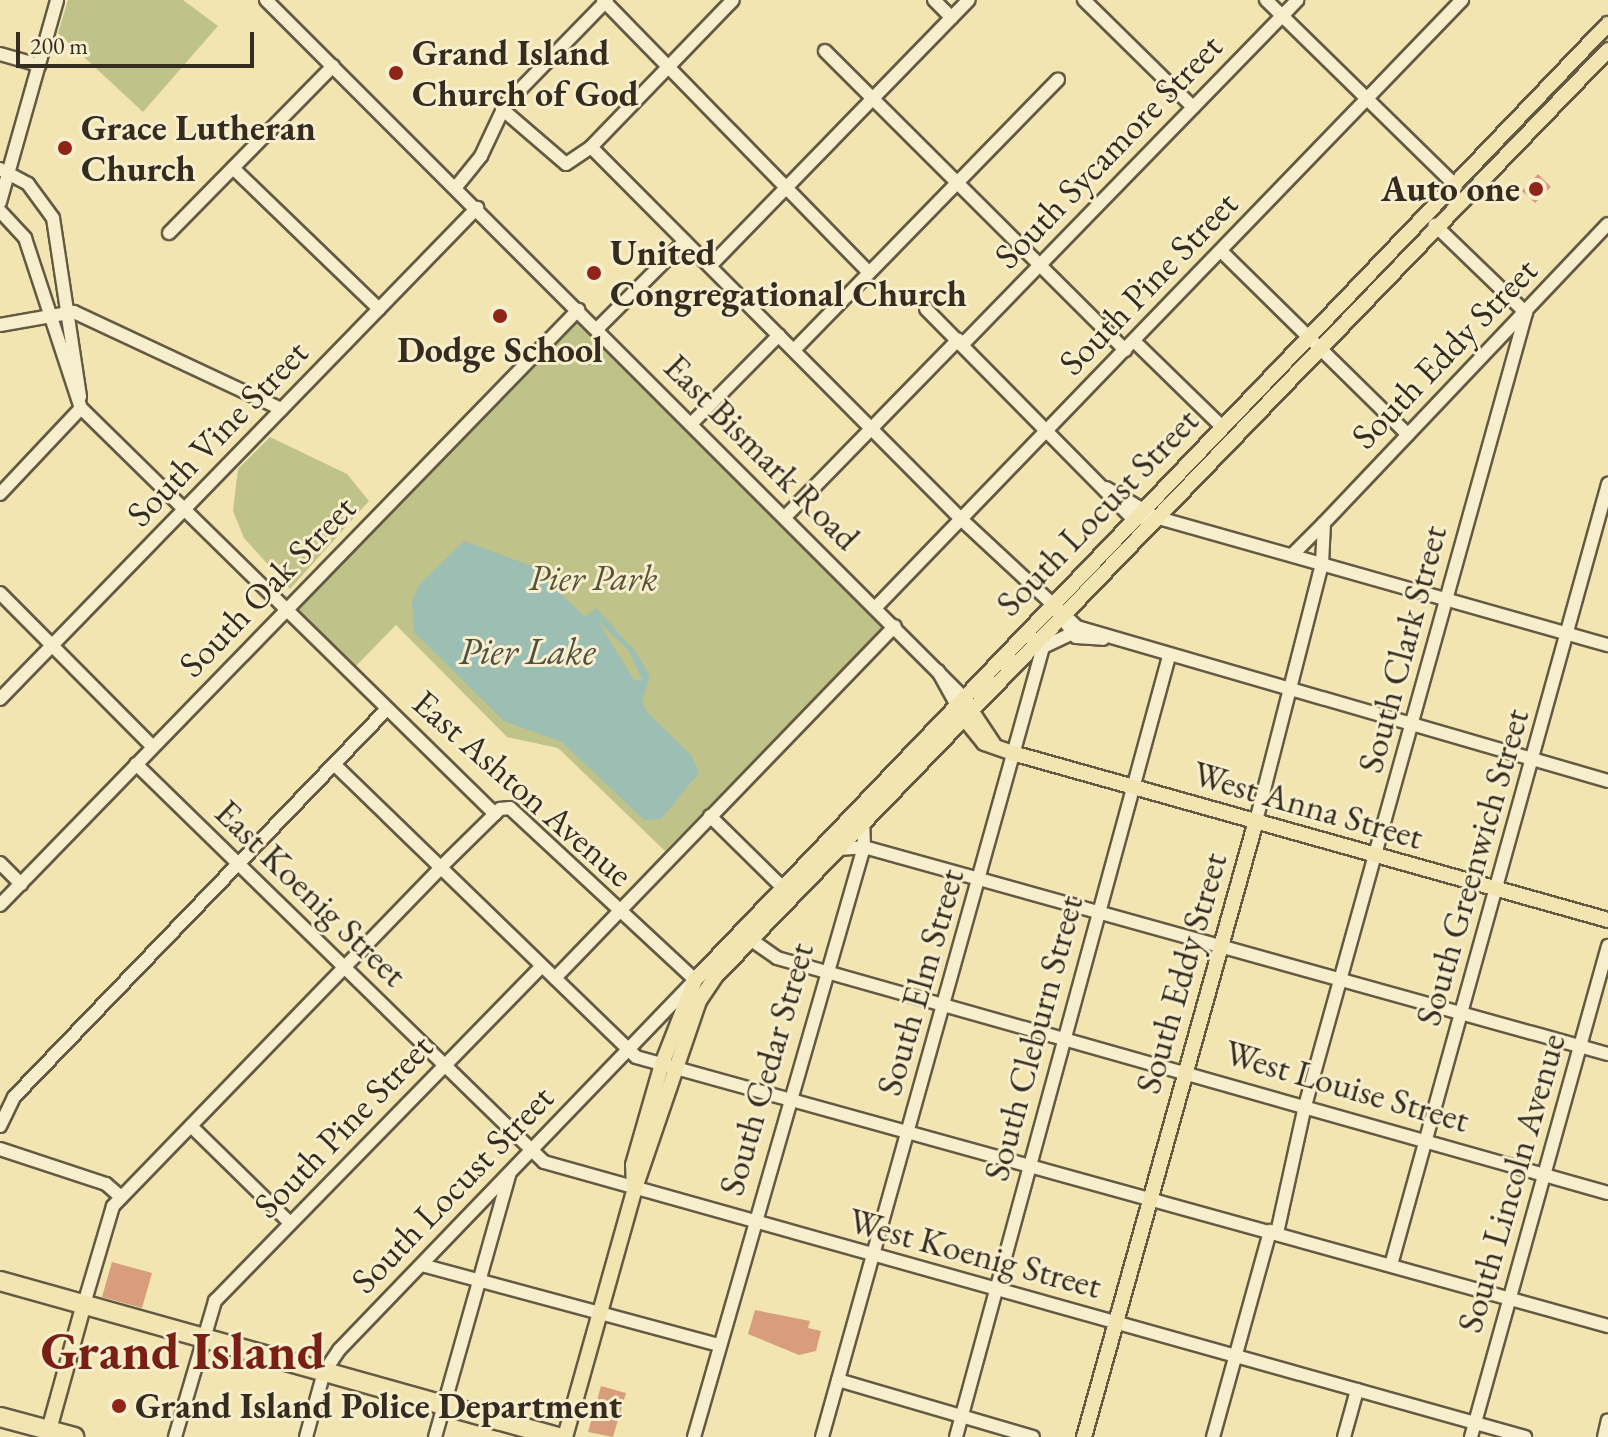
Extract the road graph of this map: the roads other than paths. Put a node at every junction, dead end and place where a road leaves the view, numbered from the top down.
1 (57, 0) edge
2 (266, 0) edge
3 (733, 0) edge
4 (934, 0) edge
5 (969, 0) edge
6 (1084, 0) edge
7 (1266, 0) edge
8 (1297, 0) edge
9 (1462, 0) edge
10 (605, 1) edge
11 (1282, 16) junction
12 (952, 18) junction
13 (1608, 24) edge
14 (1608, 50) edge
15 (825, 51) dead end
16 (0, 54) edge
17 (39, 65) junction
18 (333, 66) junction
19 (669, 66) junction
20 (1058, 79) dead end
21 (1367, 99) junction
22 (872, 100) junction
23 (1193, 107) junction
24 (502, 109) junction
25 (591, 147) junction
26 (233, 168) junction
27 (4, 170) edge
28 (956, 183) junction
29 (1456, 186) junction
30 (456, 187) junction
31 (787, 188) junction
32 (0, 202) edge
33 (477, 208) junction
34 (0, 211) edge
35 (1608, 224) edge
36 (1435, 225) junction
37 (169, 233) dead end
38 (685, 241) junction
39 (1221, 251) junction
40 (1039, 265) junction
41 (710, 266) junction
42 (869, 273) junction
43 (379, 309) junction
44 (926, 309) dead end
45 (578, 310) junction
46 (66, 312) junction
47 (1526, 313) junction
48 (50, 314) junction
49 (0, 325) edge
50 (597, 329) junction
51 (779, 335) junction
52 (1308, 337) junction
53 (960, 342) junction
54 (1130, 346) junction
55 (1319, 348) junction
56 (794, 350) junction
57 (81, 408) junction
58 (281, 409) junction
59 (691, 424) junction
60 (870, 426) junction
61 (1222, 427) junction
62 (1049, 430) junction
63 (1408, 435) junction
64 (1608, 484) edge
65 (1103, 486) junction
66 (0, 494) edge
67 (186, 512) junction
68 (1150, 512) junction
69 (785, 517) junction
70 (1133, 519) junction
71 (962, 520) junction
72 (1324, 523) junction
73 (1292, 555) junction
74 (1322, 564) junction
75 (0, 593) edge
76 (1446, 599) junction
77 (876, 607) junction
78 (286, 610) junction
79 (1054, 610) junction
80 (895, 626) junction
81 (1568, 633) junction
82 (1071, 634) junction
83 (1103, 639) junction
84 (52, 645) junction
85 (1608, 645) edge
86 (1169, 656) junction
87 (1292, 691) junction
88 (0, 699) edge
89 (963, 707) junction
90 (387, 709) junction
91 (1412, 725) junction
92 (153, 747) junction
93 (1016, 754) junction
94 (1534, 760) junction
95 (136, 764) junction
96 (335, 765) junction
97 (1608, 781) edge
98 (1134, 787) junction
99 (495, 814) junction
100 (710, 816) junction
101 (1256, 821) junction
102 (863, 822) junction
103 (864, 847) junction
104 (838, 849) junction
105 (1378, 855) junction
106 (0, 863) edge
107 (240, 865) junction
108 (441, 867) junction
109 (980, 879) junction
110 (21, 884) junction
111 (1499, 889) junction
112 (786, 891) junction
113 (0, 905) edge
114 (617, 911) junction
115 (1099, 911) junction
116 (1608, 920) edge
117 (750, 939) junction
118 (1221, 945) junction
119 (1608, 946) edge
120 (542, 966) junction
121 (345, 967) junction
122 (826, 972) junction
123 (555, 978) junction
124 (1342, 978) junction
125 (695, 980) junction
126 (944, 1004) junction
127 (1464, 1011) junction
128 (1064, 1037) junction
129 (1581, 1046) junction
130 (626, 1051) junction
131 (1608, 1054) edge
132 (444, 1064) junction
133 (662, 1064) junction
134 (678, 1067) junction
135 (1185, 1071) junction
136 (790, 1095) junction
137 (1305, 1106) junction
138 (0, 1126) edge
139 (191, 1126) junction
140 (909, 1130) junction
141 (1427, 1141) junction
142 (0, 1149) edge
143 (530, 1150) junction
144 (1030, 1164) junction
145 (510, 1172) junction
146 (1546, 1175) junction
147 (634, 1191) junction
148 (1608, 1193) edge
149 (121, 1197) junction
150 (1149, 1198) junction
151 (290, 1223) junction
152 (754, 1224) junction
153 (1273, 1232) junction
154 (874, 1258) junction
155 (422, 1265) junction
156 (1391, 1265) junction
157 (0, 1281) edge
158 (478, 1281) junction
159 (994, 1289) junction
160 (1511, 1299) junction
161 (84, 1304) junction
162 (601, 1311) junction
163 (1115, 1322) junction
164 (1608, 1326) edge
165 (203, 1338) junction
166 (721, 1340) junction
167 (1236, 1356) junction
168 (324, 1372) junction
169 (838, 1380) junction
170 (1357, 1390) junction
171 (443, 1405) junction
172 (962, 1416) junction
173 (0, 1417) edge
174 (1608, 1420) edge
175 (1475, 1423) junction
176 (48, 1434) edge
177 (74, 1437) edge
178 (175, 1437) edge
179 (306, 1437) edge
180 (435, 1437) edge
181 (558, 1437) edge
182 (565, 1437) edge
183 (694, 1437) edge
184 (822, 1437) edge
185 (956, 1437) edge
186 (1033, 1437) edge
187 (1084, 1437) edge
188 (1213, 1437) edge
189 (1344, 1437) edge
190 (1471, 1437) edge
191 (1525, 1437) edge
192 (1604, 1437) edge

1 - 17 street
2 - 18 street, East Bismark Road
3 - 19 street
4 - 12 street
5 - 12 street
6 - 23 street
7 - 11 street
8 - 11 street, South Sycamore Street
9 - 21 street, South Pine Street
10 - 19 street
10 - 24 street
11 - 21 street
11 - 23 street, South Sycamore Street
12 - 22 street
13 - 29 main road, South Locust Street
14 - 36 main road, South Locust Street
15 - 22 street
16 - 17 street
17 - 27 street
18 - 26 street
18 - 30 street, East Bismark Road
19 - 25 street
19 - 31 street
20 - 28 street
21 - 29 street
21 - 39 street, South Pine Street
22 - 28 street
22 - 31 street
23 - 40 street, South Sycamore Street
24 - 25 street
24 - 30 street
25 - 38 street
26 - 37 street
26 - 43 street
27 - 32 street
27 - 46 street
28 - 40 street
28 - 42 street
29 - 52 main road, South Locust Street
30 - 33 street, East Bismark Road
31 - 41 street
31 - 42 street
33 - 43 street, South Vine Street
33 - 45 street, East Bismark Road
34 - 48 street, East Ashton Avenue
35 - 47 street, South Eddy Street
36 - 47 street
36 - 55 main road, South Locust Street
38 - 41 street
38 - 50 street
39 - 52 street
39 - 54 street, South Pine Street
40 - 53 street, South Sycamore Street
40 - 54 street
41 - 51 street
42 - 56 street
43 - 58 street, South Vine Street
44 - 53 street
45 - 50 street, East Bismark Road
45 - 78 street, South Oak Street
46 - 48 street
46 - 57 street
46 - 58 street
47 - 63 street, South Eddy Street
47 - 76 street, South Clark Street
48 - 49 street
48 - 57 street, East Ashton Avenue
50 - 59 street, East Bismark Road
51 - 56 street
51 - 59 street
52 - 55 street
52 - 61 main road, South Locust Street
53 - 60 street, South Sycamore Street
53 - 62 street
54 - 61 street
54 - 62 street, South Pine Street
55 - 63 street
55 - 68 main road, South Locust Street
56 - 60 street
57 - 66 street
57 - 67 street, East Ashton Avenue
58 - 67 street, South Vine Street
59 - 69 street, East Bismark Road
60 - 69 street, South Sycamore Street
60 - 71 street
61 - 68 main road, South Locust Street
62 - 65 street
62 - 71 street, South Pine Street
63 - 72 street, South Eddy Street
64 - 81 street, South Greenwich Street
65 - 68 street
65 - 70 street
67 - 78 street, East Ashton Avenue
67 - 84 street, South Vine Street
68 - 70 main road, South Locust Street
68 - 73 street
68 - 79 main road, South Locust Street
69 - 77 street, East Bismark Road
70 - 79 main road, South Locust Street
71 - 77 street, South Pine Street
71 - 79 street
72 - 73 street, South Eddy Street
72 - 74 street, South Eddy Street
73 - 74 street
74 - 76 street
74 - 87 street, South Eddy Street
75 - 84 street
76 - 81 street
76 - 91 street, South Clark Street
77 - 80 street, East Bismark Road
78 - 90 street, East Ashton Avenue
78 - 92 street, South Oak Street
79 - 82 street
79 - 83 street
79 - 89 main road, South Locust Street
80 - 89 street, East Bismark Road
80 - 100 street
81 - 85 street
81 - 94 street, South Greenwich Street
82 - 83 street
82 - 93 street, South Elm Street
83 - 86 street
84 - 88 street, South Vine Street
84 - 92 street
86 - 87 street
86 - 98 street, South Cleburn Street
87 - 91 street
87 - 101 street, South Eddy Street
89 - 93 main road, West Anna Street
89 - 102 main road, South Locust Street
89 - 112 main road, South Locust Street
90 - 96 street
90 - 99 street, East Ashton Avenue
91 - 94 street
91 - 105 street, South Clark Street
92 - 95 street, South Oak Street
93 - 98 main road, West Anna Street
93 - 109 street, South Elm Street
94 - 97 street
94 - 111 street, South Greenwich Street
95 - 107 street, East Koenig Street
95 - 110 street, South Oak Street
96 - 107 street
96 - 108 street
98 - 101 main road, West Anna Street
98 - 115 street, South Cleburn Street
99 - 108 street
99 - 114 street, East Ashton Avenue
100 - 112 street
100 - 114 street
101 - 105 main road, West Anna Street
101 - 118 main road, South Eddy Street
102 - 103 street, South Cedar Street
102 - 104 main road, South Locust Street
103 - 104 street
103 - 109 street
103 - 122 street, South Cedar Street
104 - 112 main road, South Locust Street
105 - 111 main road, West Anna Street
105 - 124 street, South Clark Street
106 - 110 street
107 - 121 street, East Koenig Street
107 - 138 street
108 - 120 street
108 - 121 street
109 - 115 street
109 - 126 street, South Elm Street
110 - 113 street, South Oak Street
111 - 116 main road, West Anna Street
111 - 127 street, South Greenwich Street
112 - 117 main road, South Locust Street
112 - 125 main road, South Locust Street
114 - 123 street
114 - 125 street
115 - 118 street
115 - 128 street, South Cleburn Street
117 - 122 street, West Louise Street
117 - 134 main road, South Locust Street
118 - 124 street
118 - 135 main road, South Eddy Street
119 - 129 street, South Lincoln Avenue
120 - 123 street
120 - 132 street, South Pine Street
121 - 132 street, East Koenig Street
121 - 139 street
122 - 126 street, West Louise Street
122 - 136 street, South Cedar Street
123 - 130 street
124 - 127 street
124 - 137 street, South Clark Street
125 - 130 street, South Locust Street
125 - 133 main road, South Locust Street
126 - 128 street, West Louise Street
126 - 140 street, South Elm Street
127 - 129 street
127 - 141 street, South Greenwich Street
128 - 135 street, West Louise Street
128 - 144 street, South Cleburn Street
129 - 131 street
129 - 146 street, South Lincoln Avenue
130 - 133 street
130 - 143 street, South Locust Street
132 - 143 street, West Koenig Street
132 - 151 street, South Pine Street
133 - 134 street
133 - 147 main road, South Locust Street
134 - 136 street
134 - 147 main road, South Locust Street
135 - 137 street, West Louise Street
135 - 150 main road, South Eddy Street
136 - 140 street
136 - 152 street, South Cedar Street
137 - 141 street, West Louise Street
137 - 153 street, South Clark Street
139 - 149 street
139 - 151 street
140 - 144 street
140 - 154 street, South Elm Street
141 - 146 street, West Louise Street
141 - 156 street, South Greenwich Street
142 - 149 street
143 - 145 street, South Locust Street
143 - 147 street, West Koenig Street
144 - 150 street
144 - 159 street, South Cleburn Street
145 - 155 street, South Locust Street
145 - 158 street
146 - 148 street, West Louise Street
146 - 160 street, South Lincoln Avenue
147 - 152 street, West Koenig Street
147 - 162 main road
149 - 161 street
150 - 153 street
150 - 163 main road, South Eddy Street
151 - 165 street, South Pine Street
152 - 154 street, West Koenig Street
152 - 166 street, South Cedar Street
153 - 156 street
153 - 167 street, South Clark Street
154 - 159 street, West Koenig Street
154 - 169 street, South Elm Street
155 - 158 street
155 - 168 street, South Locust Street
156 - 160 street
157 - 161 highway
158 - 162 street
158 - 171 street
159 - 163 street, West Koenig Street
159 - 172 street, South Cleburn Street
160 - 164 street
160 - 175 street, South Lincoln Avenue
161 - 165 highway
161 - 176 main road
162 - 166 street
162 - 182 main road
163 - 167 street, West Koenig Street
163 - 187 main road, South Eddy Street
165 - 168 highway
165 - 178 street, South Pine Street
166 - 183 street, South Cedar Street
167 - 170 street, West Koenig Street
167 - 188 street, South Clark Street
168 - 171 highway
168 - 179 street
169 - 172 street
169 - 184 street
170 - 175 street, West Koenig Street
170 - 189 street
171 - 180 street
171 - 181 highway
172 - 185 street, South Cleburn Street
172 - 186 street
173 - 176 highway
174 - 192 street
175 - 190 street, South Lincoln Avenue
175 - 191 street, West Koenig Street
176 - 177 highway

